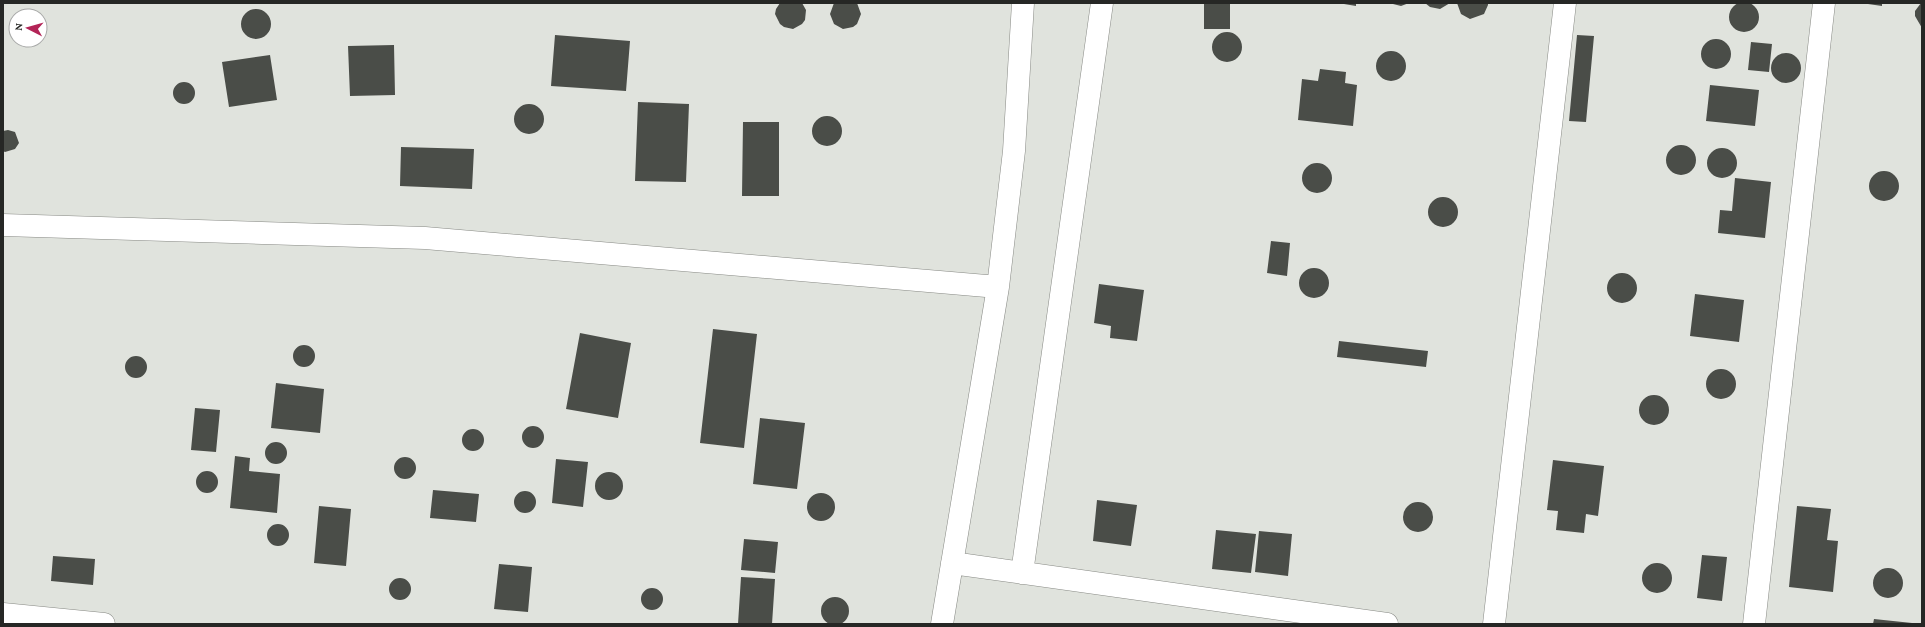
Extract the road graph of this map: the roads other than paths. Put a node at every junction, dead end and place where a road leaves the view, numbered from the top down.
1 (1023, 3) edge
2 (1102, 3) edge
3 (1565, 3) edge
4 (1824, 3) edge
5 (3, 225) edge
6 (998, 287) junction
7 (952, 563) junction
8 (1022, 573) junction
9 (3, 614) edge
10 (104, 624) edge
11 (942, 624) edge
12 (1387, 624) edge
13 (1494, 624) edge
14 (1754, 624) edge

1 - 6 street
2 - 8 street
3 - 13 street
4 - 14 street
5 - 6 street
6 - 7 street
7 - 8 street
7 - 11 street
8 - 12 street
9 - 10 street

